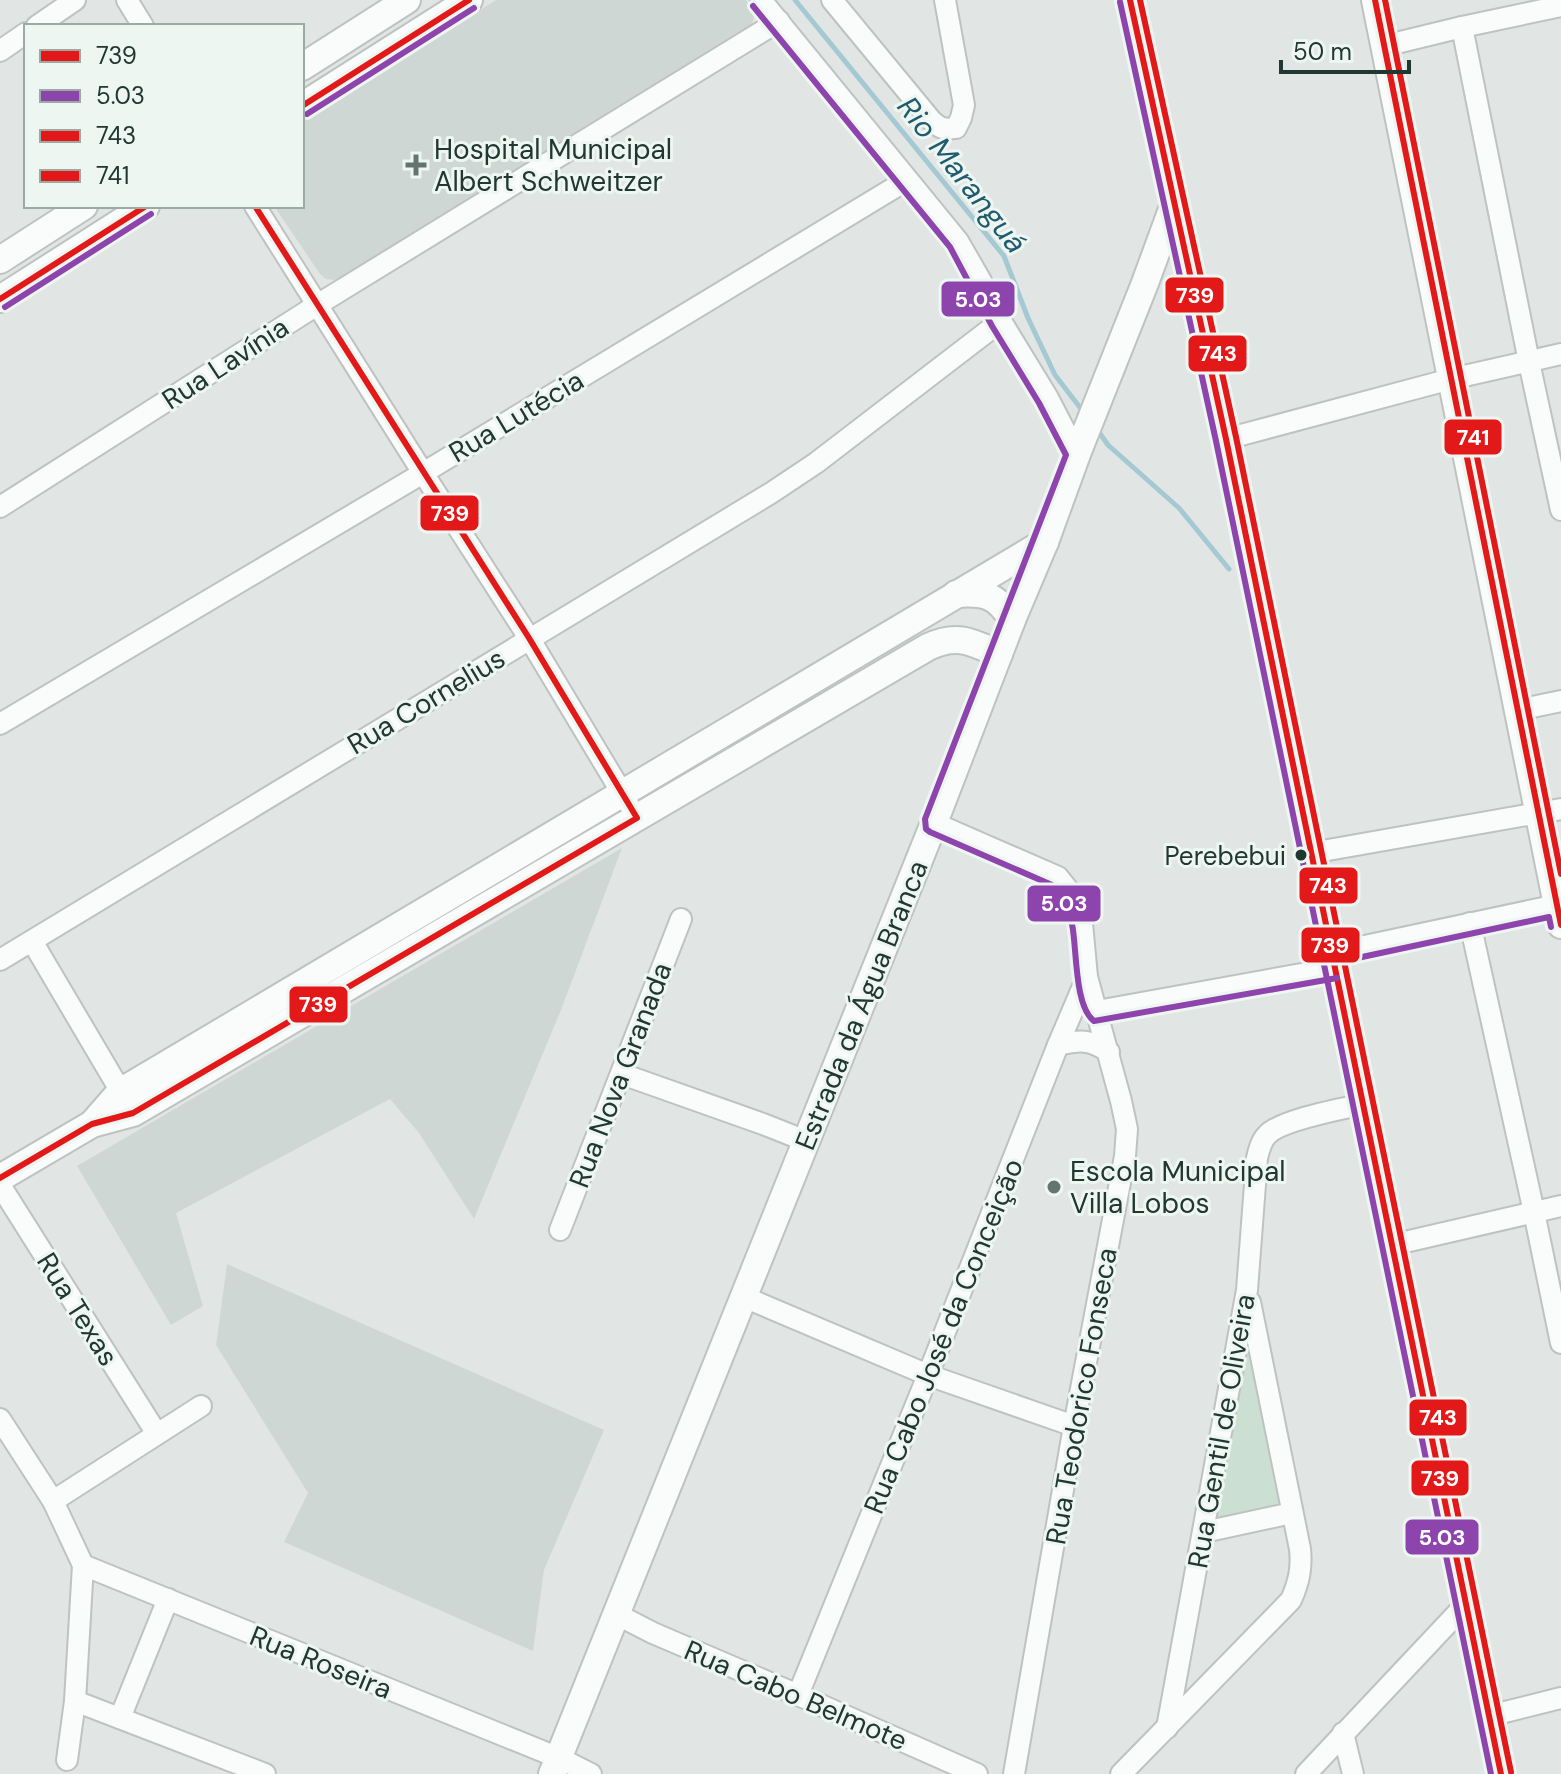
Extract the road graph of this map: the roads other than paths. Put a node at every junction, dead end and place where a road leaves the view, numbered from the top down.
1 (75, 0) edge
2 (127, 0) edge
3 (469, 0) edge
4 (761, 0) edge
5 (832, 0) edge
6 (945, 0) edge
7 (1375, 0) edge
8 (1136, 2) edge
9 (401, 4) edge
10 (1561, 6) edge
11 (779, 21) junction
12 (40, 24) edge
13 (142, 24) edge
14 (1462, 27) junction
15 (24, 34) edge
16 (412, 36) junction
17 (1384, 46) junction
18 (0, 51) edge
19 (304, 66) edge
20 (304, 105) edge
21 (907, 180) junction
22 (1174, 203) junction
23 (81, 208) edge
24 (143, 208) edge
25 (256, 208) edge
26 (0, 260) edge
27 (1191, 282) junction
28 (1145, 283) junction
29 (0, 299) edge
30 (317, 305) junction
31 (1001, 321) junction
32 (1561, 354) edge
33 (1529, 362) junction
34 (1451, 379) junction
35 (1226, 439) junction
36 (1080, 448) junction
37 (423, 473) junction
38 (0, 507) edge
39 (1561, 510) edge
40 (1045, 542) junction
41 (956, 594) junction
42 (1012, 620) junction
43 (529, 638) junction
44 (999, 654) junction
45 (1561, 701) edge
46 (1518, 710) junction
47 (0, 724) edge
48 (623, 793) junction
49 (1550, 811) edge
50 (637, 818) junction
51 (934, 823) junction
52 (1311, 853) junction
53 (1559, 915) edge
54 (681, 919) dead end
55 (1470, 923) junction
56 (32, 941) junction
57 (0, 960) edge
58 (1333, 961) junction
59 (1087, 977) junction
60 (1097, 1011) junction
61 (1058, 1045) junction
62 (1109, 1052) junction
63 (622, 1074) junction
64 (126, 1102) junction
65 (1363, 1104) junction
66 (806, 1141) junction
67 (0, 1178) edge
68 (0, 1185) edge
69 (1561, 1206) edge
70 (1534, 1212) junction
71 (560, 1230) dead end
72 (1392, 1245) junction
73 (1247, 1290) junction
74 (744, 1297) junction
75 (1561, 1343) edge
76 (928, 1375) junction
77 (201, 1406) dead end
78 (0, 1419) edge
79 (1074, 1426) junction
80 (157, 1434) junction
81 (53, 1501) junction
82 (1292, 1513) junction
83 (1204, 1532) junction
84 (83, 1565) junction
85 (168, 1599) junction
86 (1466, 1604) junction
87 (616, 1614) junction
88 (798, 1695) junction
89 (1561, 1698) edge
90 (75, 1701) junction
91 (1489, 1716) junction
92 (120, 1718) junction
93 (1167, 1728) junction
94 (1343, 1733) junction
95 (67, 1760) dead end
96 (555, 1766) edge
97 (265, 1774) edge
98 (591, 1774) edge
99 (977, 1774) edge
100 (1014, 1774) edge
101 (1121, 1774) edge
102 (1306, 1774) edge
103 (1353, 1774) edge
104 (1501, 1774) edge

1 - 12 street
2 - 13 street
3 - 16 main road
4 - 11 street
5 - 6 street
7 - 17 main road
8 - 22 main road
9 - 16 main road
9 - 19 main road
10 - 14 street
11 - 21 street
11 - 30 street, Rua Lavínia
14 - 17 street
14 - 33 street
15 - 18 street
16 - 20 main road
17 - 34 main road
21 - 31 street
21 - 37 street, Rua Lutécia
22 - 27 main road
22 - 28 main road, Estrada da Água Branca
23 - 26 main road
24 - 29 main road
25 - 30 street
27 - 28 main road
27 - 35 main road
28 - 36 main road, Estrada da Água Branca
30 - 37 street
30 - 38 street, Rua Lavínia
31 - 36 street
31 - 43 street, Rua Cornelius
32 - 33 street
33 - 34 street
33 - 39 street
34 - 35 street
34 - 46 main road
35 - 52 main road
36 - 40 main road, Estrada da Água Branca
37 - 43 street
37 - 47 street, Rua Lutécia
40 - 41 main road
40 - 42 main road, Estrada da Água Branca
41 - 42 main road
41 - 48 main road
42 - 44 main road, Estrada da Água Branca
43 - 48 street
43 - 56 street, Rua Cornelius
44 - 50 main road
44 - 51 main road, Estrada da Água Branca
45 - 46 street
46 - 49 main road
48 - 50 street
48 - 64 main road
49 - 52 street
49 - 53 main road
50 - 64 main road
51 - 59 street, Rua Teodorico Fonseca
51 - 66 main road, Estrada da Água Branca
52 - 58 main road
53 - 55 street
54 - 63 street, Rua Nova Granada
55 - 58 street
55 - 70 street
56 - 57 street, Rua Cornelius
56 - 64 street
58 - 60 street
58 - 65 main road
59 - 60 street, Rua Teodorico Fonseca
59 - 61 street, Rua Cabo José da Conceição
60 - 62 street, Rua Teodorico Fonseca
61 - 62 street
61 - 76 street, Rua Cabo José da Conceição
62 - 79 street, Rua Teodorico Fonseca
63 - 66 street
63 - 71 street, Rua Nova Granada
64 - 67 main road
65 - 72 main road
65 - 73 street, Rua Gentil de Oliveira
66 - 74 main road, Estrada da Água Branca
68 - 80 street, Rua Texas
69 - 70 street
70 - 72 street
70 - 75 street
72 - 86 main road
73 - 82 street
73 - 83 street, Rua Gentil de Oliveira
74 - 76 street
74 - 87 main road, Estrada da Água Branca
76 - 79 street
76 - 88 street, Rua Cabo José da Conceição
77 - 80 street
78 - 81 street
79 - 100 street, Rua Teodorico Fonseca
80 - 81 street
81 - 84 street
82 - 83 street
82 - 93 street
83 - 93 street, Rua Gentil de Oliveira
84 - 85 street, Rua Roseira
84 - 90 street
85 - 92 street
85 - 96 street, Rua Roseira
86 - 91 main road
86 - 94 street
87 - 88 street, Rua Cabo Belmote
87 - 96 main road, Estrada da Água Branca
88 - 99 street, Rua Cabo Belmote
89 - 91 street
90 - 92 street
90 - 95 street
91 - 104 main road
92 - 97 street
93 - 101 street
94 - 102 street
94 - 103 street
96 - 98 street, Rua Roseira

